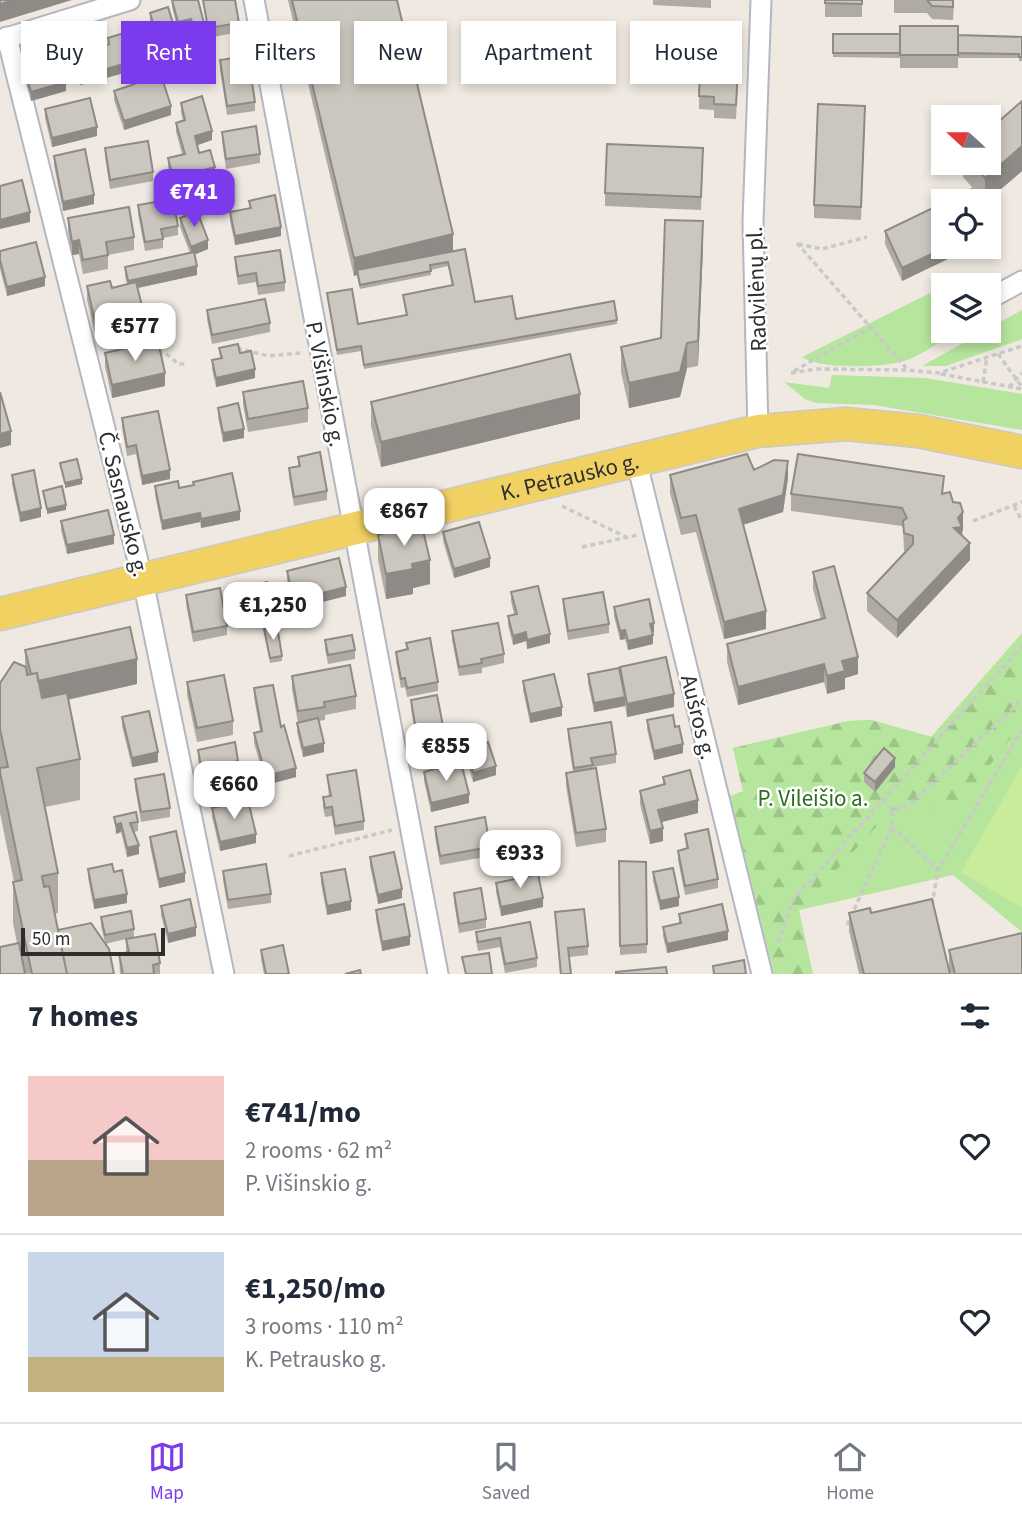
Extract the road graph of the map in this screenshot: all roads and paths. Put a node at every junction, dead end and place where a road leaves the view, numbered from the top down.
1 (130, 0) edge
2 (254, 0) edge
3 (761, 0) edge
4 (3, 38) edge
5 (866, 237) dead end
6 (1022, 281) edge
7 (1001, 292) edge
8 (871, 327) junction
9 (1022, 345) edge
10 (226, 348) edge
11 (320, 350) junction
12 (149, 353) edge
13 (998, 354) junction
14 (987, 358) junction
15 (186, 364) dead end
16 (907, 370) junction
17 (939, 373) junction
18 (1022, 373) edge
19 (1016, 379) junction
20 (983, 382) junction
21 (1009, 387) junction
22 (1022, 388) edge
23 (758, 431) junction
24 (1022, 452) edge
25 (636, 459) junction
26 (1022, 502) edge
27 (562, 506) dead end
28 (1014, 506) junction
29 (973, 521) dead end
30 (1022, 521) edge
31 (354, 528) junction
32 (653, 531) junction
33 (626, 537) junction
34 (582, 547) dead end
35 (143, 581) junction
36 (0, 614) edge
37 (1022, 646) edge
38 (1022, 700) edge
39 (1022, 730) edge
40 (883, 799) junction
41 (892, 810) junction
42 (410, 826) junction
43 (892, 827) junction
44 (289, 856) dead end
45 (938, 870) junction
46 (932, 905) edge
47 (847, 925) edge
48 (778, 942) dead end
49 (224, 974) edge
50 (438, 974) edge
51 (762, 974) edge

1 - 4 street
2 - 11 street, P. Višinskio g.
3 - 23 street, Radvilėnų pl.
4 - 35 street, Č. Sasnausko g.
5 - 8 path
6 - 7 street
8 - 16 path
8 - 16 path
9 - 13 path
10 - 11 path
11 - 31 street, P. Višinskio g.
12 - 15 path
13 - 14 path
13 - 19 path
14 - 17 path
14 - 20 path
16 - 17 path
17 - 20 path
18 - 19 path
19 - 21 path
19 - 22 path
20 - 21 path
21 - 22 path
23 - 24 main road, K. Petrausko g.
23 - 25 main road, K. Petrausko g.
25 - 31 main road, K. Petrausko g.
25 - 32 street, Aušros g.
26 - 28 path
27 - 33 path
28 - 29 path
28 - 30 path
31 - 35 main road, K. Petrausko g.
31 - 42 street, P. Višinskio g.
32 - 33 path
32 - 51 street, Aušros g.
33 - 34 path
35 - 36 main road, K. Petrausko g.
35 - 49 street, Č. Sasnausko g.
37 - 40 path
38 - 41 path
39 - 45 path
40 - 41 path
40 - 48 path
41 - 43 path
42 - 44 path
42 - 50 street, P. Višinskio g.
43 - 45 path
43 - 47 path
45 - 46 path

